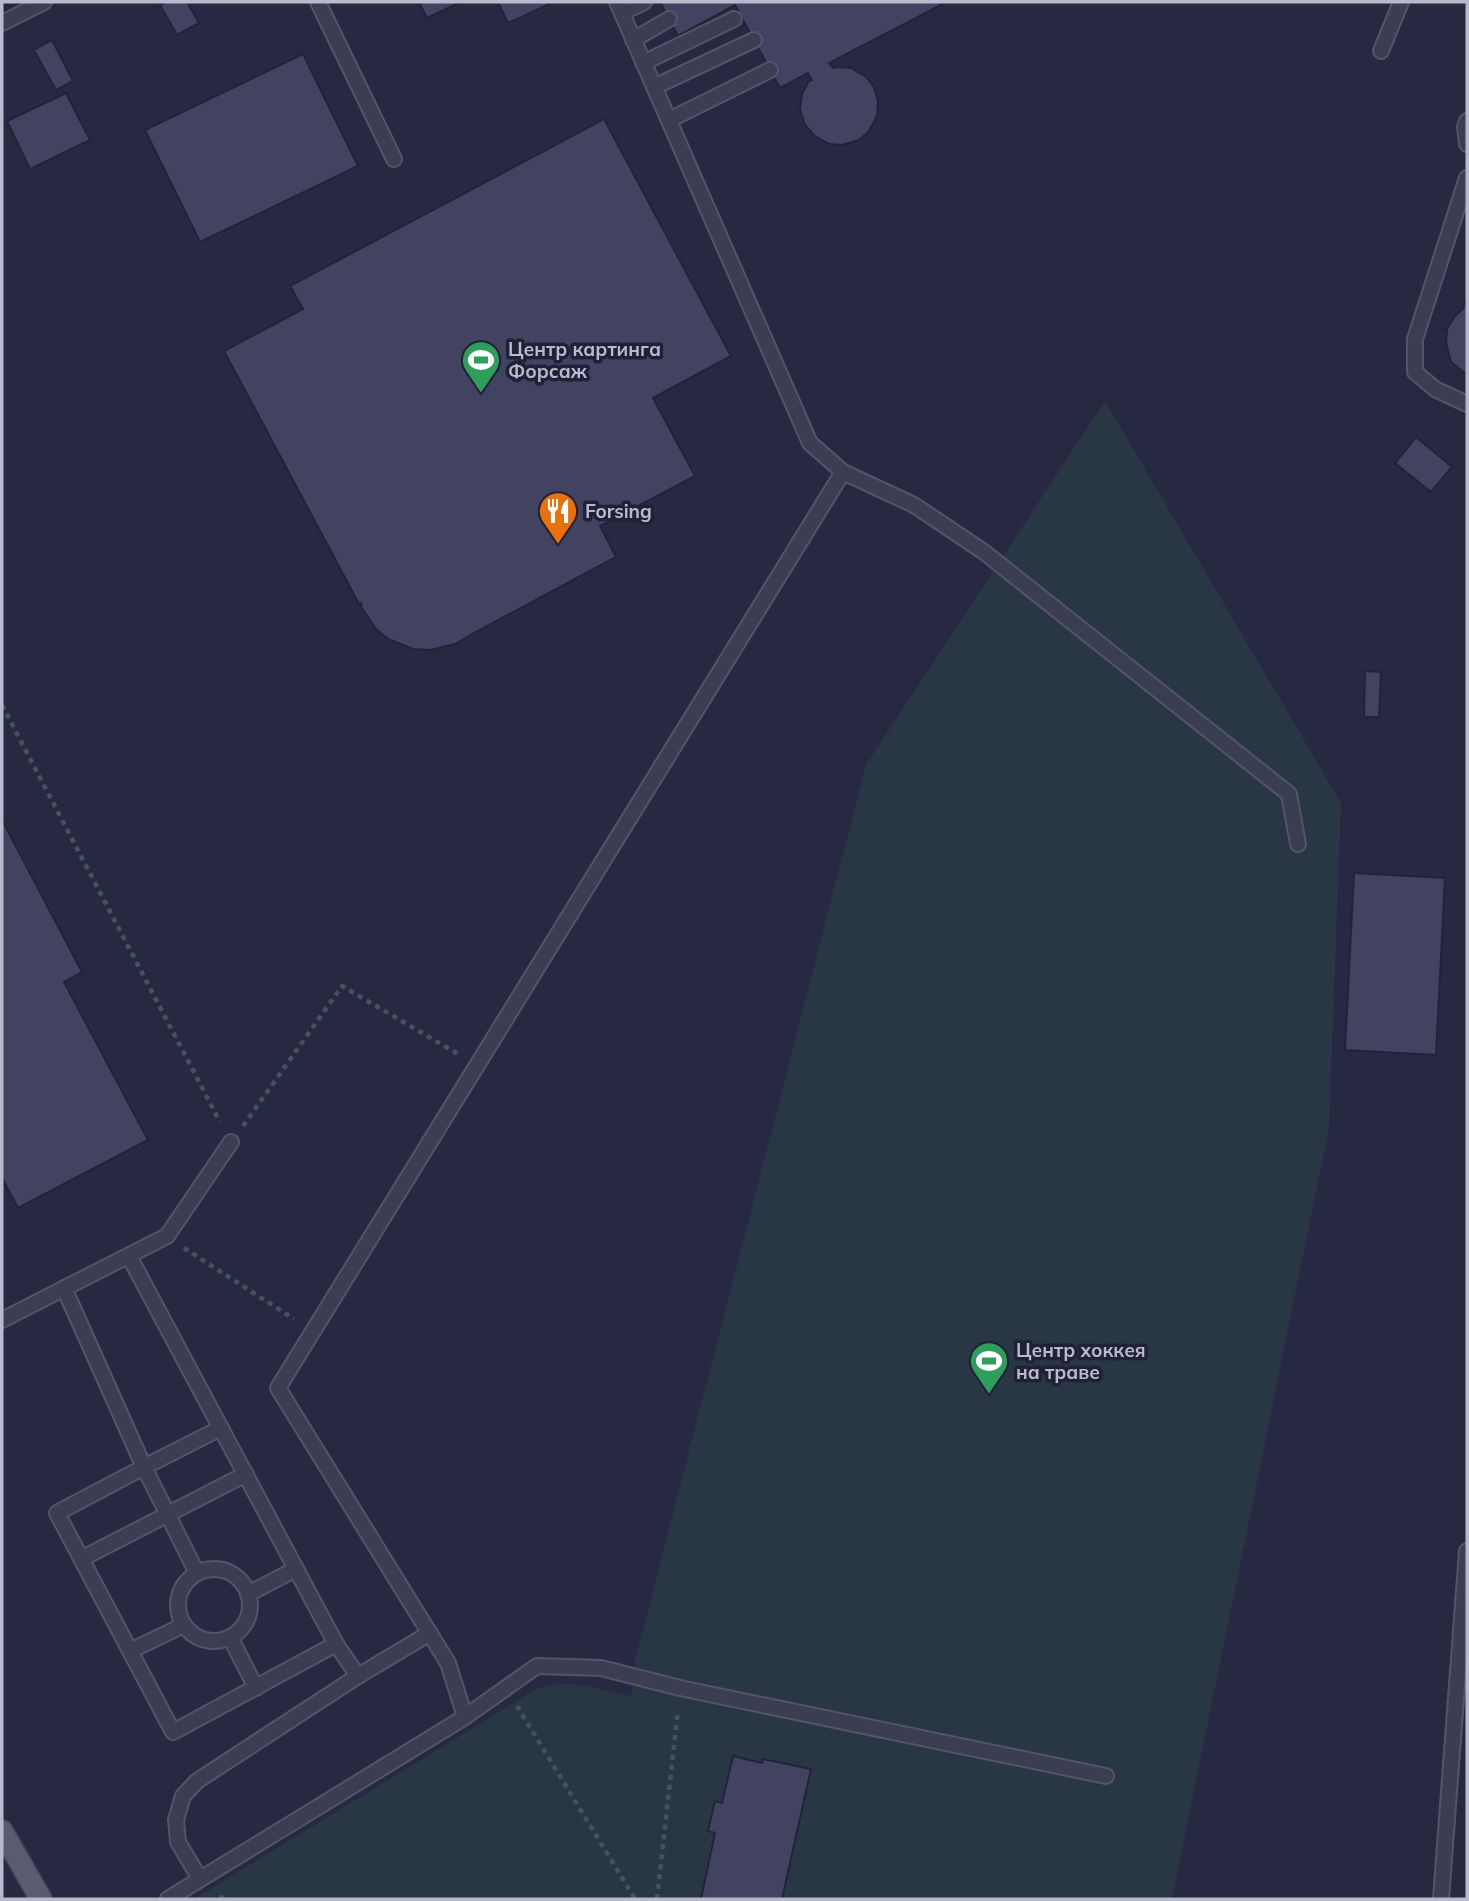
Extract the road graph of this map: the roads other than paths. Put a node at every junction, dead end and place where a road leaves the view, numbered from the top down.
1 (44, 2) edge
2 (318, 2) edge
3 (644, 2) edge
4 (1401, 2) edge
5 (619, 8) edge
6 (669, 19) dead end
7 (734, 19) dead end
8 (2, 23) edge
9 (634, 40) junction
10 (754, 40) dead end
11 (1381, 51) dead end
12 (643, 63) junction
13 (770, 70) dead end
14 (654, 87) junction
15 (669, 120) junction
16 (1467, 121) edge
17 (1467, 144) edge
18 (394, 159) dead end
19 (1467, 178) edge
20 (1467, 404) edge
21 (844, 472) junction
22 (1298, 844) dead end
23 (231, 1142) road end
24 (129, 1256) junction
25 (64, 1288) junction
26 (2, 1320) edge
27 (221, 1428) junction
28 (144, 1467) junction
29 (246, 1474) junction
30 (168, 1514) junction
31 (1467, 1551) edge
32 (81, 1559) junction
33 (296, 1569) junction
34 (197, 1573) junction
35 (248, 1594) junction
36 (184, 1625) junction
37 (430, 1633) junction
38 (230, 1637) junction
39 (336, 1644) junction
40 (130, 1651) junction
41 (358, 1676) junction
42 (256, 1688) junction
43 (465, 1717) junction
44 (1106, 1776) dead end
45 (2, 1831) edge
46 (200, 1879) junction
47 (41, 1899) edge
48 (168, 1899) edge
49 (1441, 1899) edge

1 - 8 lane
2 - 18 lane
3 - 5 lane
4 - 11 lane
5 - 9 lane
6 - 9 lane
7 - 12 lane
9 - 12 lane
10 - 14 lane
12 - 14 lane
13 - 15 lane
14 - 15 lane
15 - 21 lane
16 - 17 lane
19 - 20 lane
21 - 22 lane
21 - 37 lane
23 - 24 lane
24 - 25 lane
24 - 27 lane
25 - 26 lane
25 - 28 lane
27 - 28 lane
27 - 29 lane
28 - 30 lane
28 - 32 lane
29 - 30 lane
29 - 33 lane
30 - 32 lane
30 - 34 lane
31 - 49 lane
32 - 40 lane
33 - 35 lane
33 - 39 lane
34 - 35 lane
34 - 36 lane
35 - 38 lane
36 - 38 lane
36 - 40 lane
37 - 41 lane
37 - 43 lane
38 - 42 lane
39 - 41 lane
39 - 42 lane
40 - 42 lane
41 - 46 lane
43 - 44 lane
43 - 46 lane
45 - 47 main road
46 - 48 lane

